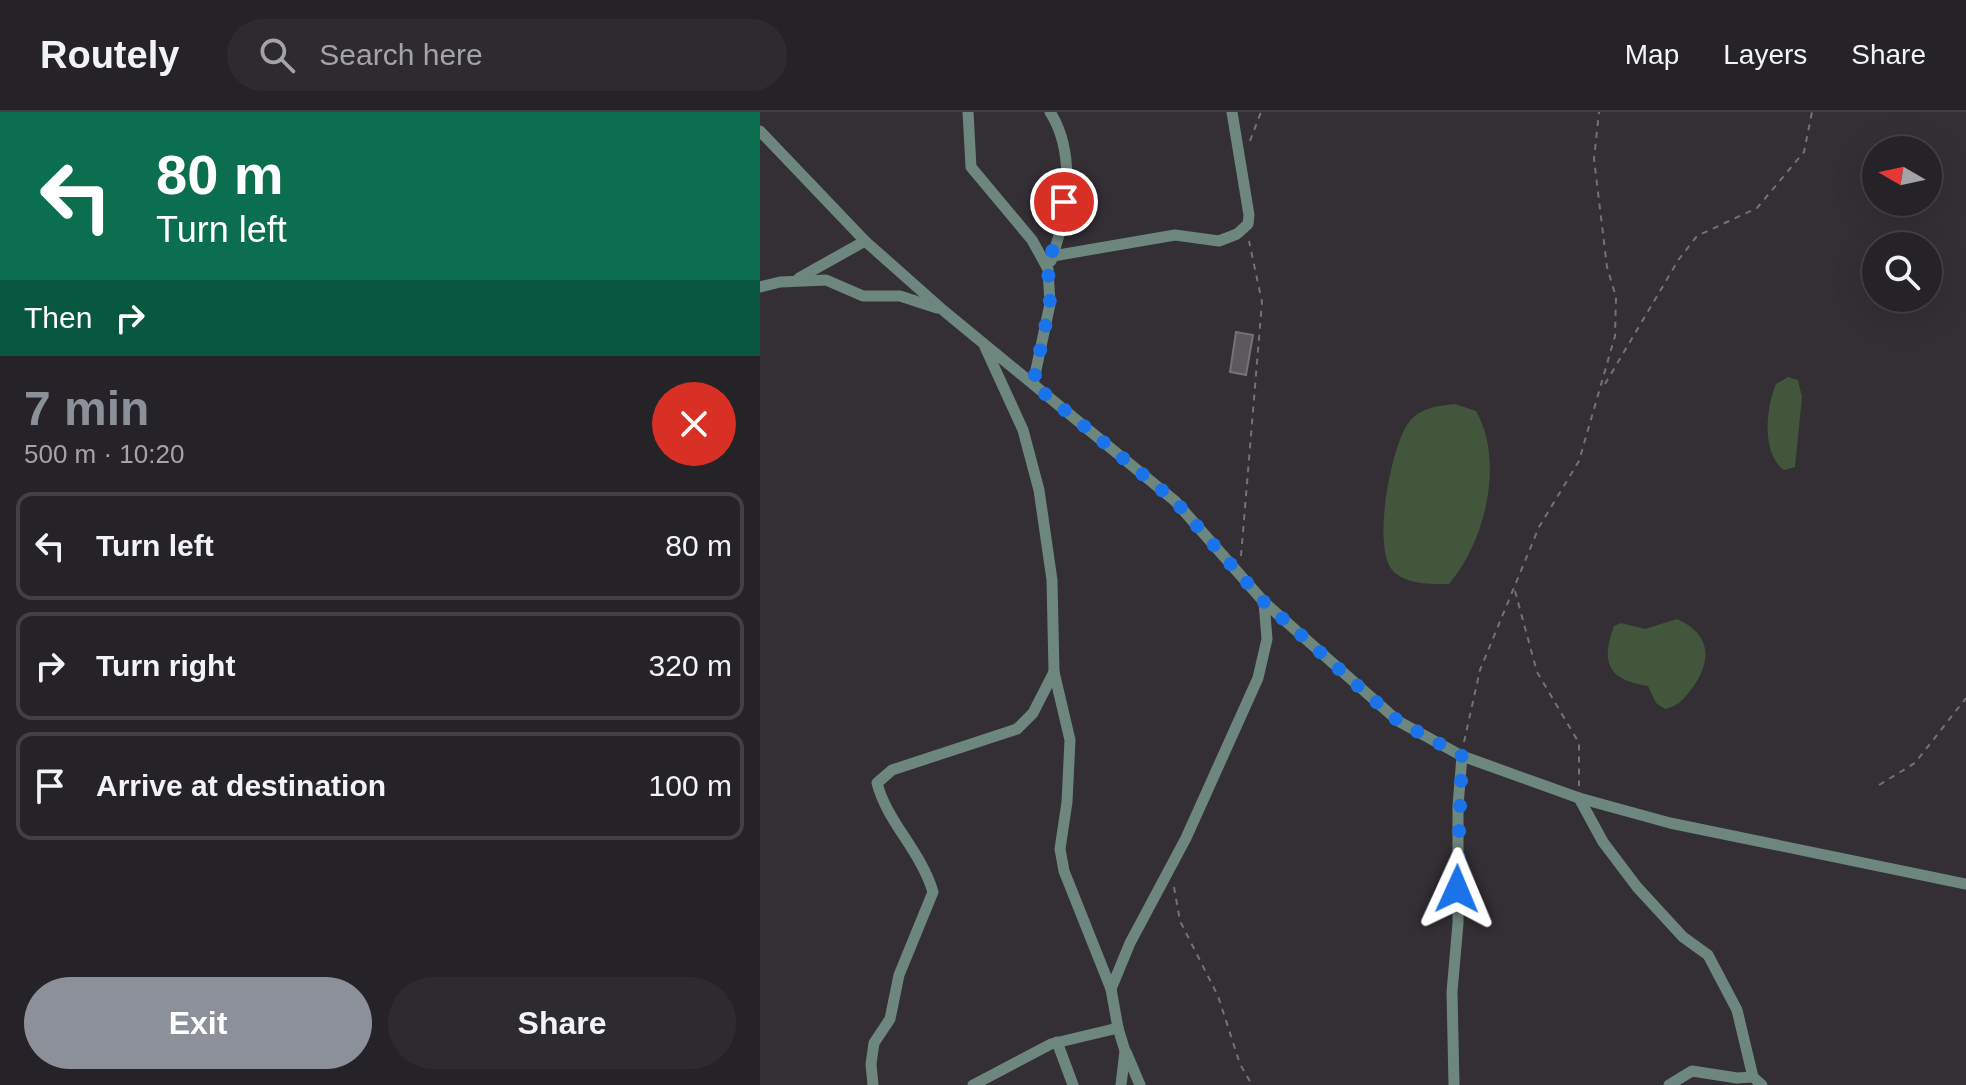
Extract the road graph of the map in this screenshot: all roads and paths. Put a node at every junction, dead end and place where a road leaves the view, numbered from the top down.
1 (968, 112) edge
2 (1050, 112) edge
3 (1232, 112) edge
4 (1261, 112) edge
5 (1599, 112) edge
6 (1812, 112) edge
7 (760, 131) edge
8 (1242, 164) junction
9 (1248, 224) junction
10 (865, 241) junction
11 (1053, 256) junction
12 (1048, 269) junction
13 (792, 282) junction
14 (760, 287) edge
15 (944, 311) junction
16 (983, 343) junction
17 (1033, 384) junction
18 (1602, 388) junction
19 (1241, 577) junction
20 (1514, 590) junction
21 (1264, 602) junction
22 (1054, 672) junction
23 (1966, 698) edge
24 (1462, 756) junction
25 (1879, 785) dead end
26 (1579, 798) junction
27 (1168, 867) junction
28 (1966, 884) edge
29 (1111, 989) junction
30 (1118, 1028) junction
31 (1057, 1042) junction
32 (1125, 1051) junction
33 (1757, 1081) edge
34 (873, 1085) edge
35 (973, 1085) edge
36 (1073, 1085) edge
37 (1121, 1085) edge
38 (1140, 1085) edge
39 (1252, 1085) edge
40 (1454, 1085) edge
41 (1669, 1085) edge

1 - 12 street
2 - 11 street
3 - 8 street
4 - 8 path
5 - 18 path
6 - 18 path
7 - 10 street
8 - 9 street
9 - 11 street
9 - 19 path
10 - 13 street
10 - 15 street
11 - 12 street
12 - 17 street
13 - 14 street
13 - 15 street
15 - 16 street
16 - 17 street
16 - 22 street
17 - 19 street
18 - 20 path
19 - 21 street
20 - 24 path
20 - 26 path
21 - 24 street
21 - 27 street
22 - 29 street
22 - 34 street
23 - 25 path
24 - 26 street
24 - 40 street
26 - 28 street
26 - 33 street
27 - 29 street
27 - 39 path
29 - 30 street
30 - 31 street
30 - 32 street
31 - 35 street
31 - 36 street
32 - 37 street
32 - 38 street
33 - 41 street

